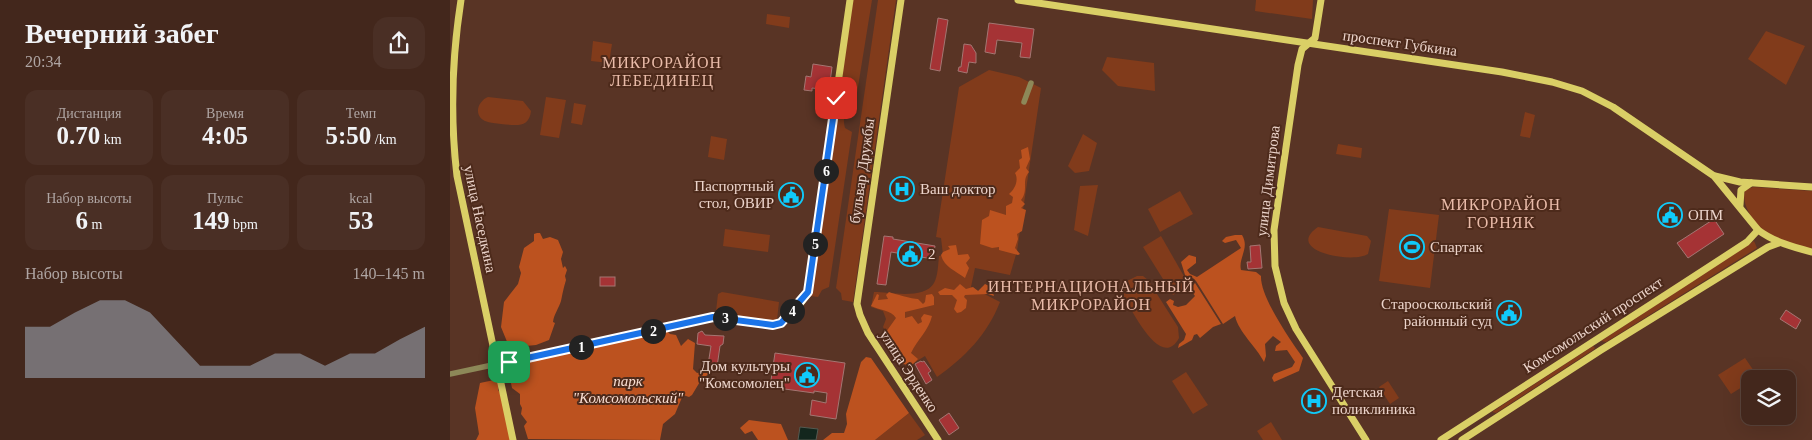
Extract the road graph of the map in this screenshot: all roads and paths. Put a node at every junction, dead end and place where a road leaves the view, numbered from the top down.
1 (461, 0) edge
2 (850, 0) edge
3 (901, 0) edge
4 (1018, 0) edge
5 (1321, 0) edge
6 (1308, 43) junction
7 (1031, 83) dead end
8 (1024, 102) dead end
9 (1714, 176) junction
10 (1750, 183) junction
11 (1812, 187) edge
12 (1740, 206) junction
13 (1758, 230) junction
14 (1779, 243) junction
15 (1812, 252) edge
16 (860, 315) joint
17 (1596, 340) junction
18 (1601, 350) junction
19 (497, 364) junction
20 (450, 374) edge
21 (1486, 410) junction
22 (1492, 421) junction
23 (513, 440) edge
24 (938, 440) edge
25 (1366, 440) edge
26 (1441, 440) edge
27 (1462, 440) edge

1 - 19 main road, улица Наседкина
2 - 19 main road
3 - 16 main road, бульвар Дружбы
4 - 6 main road, проспект Губкина
5 - 6 main road, улица Димитрова
6 - 9 main road, проспект Губкина
6 - 25 main road, улица Димитрова
7 - 8 street
9 - 10 main road
9 - 12 main road, проспект Губкина
10 - 11 main road
10 - 12 main road
12 - 13 main road, проспект Губкина
13 - 14 main road
13 - 17 main road, Комсомольский проспект
14 - 15 main road
14 - 18 main road, Комсомольский проспект
16 - 24 main road, улица Эрденко
17 - 18 main road
17 - 21 main road, Комсомольский проспект
18 - 22 main road, Комсомольский проспект
19 - 20 street
19 - 23 main road, улица Наседкина
21 - 22 main road
21 - 26 main road, Комсомольский проспект
22 - 27 main road, Комсомольский проспект

